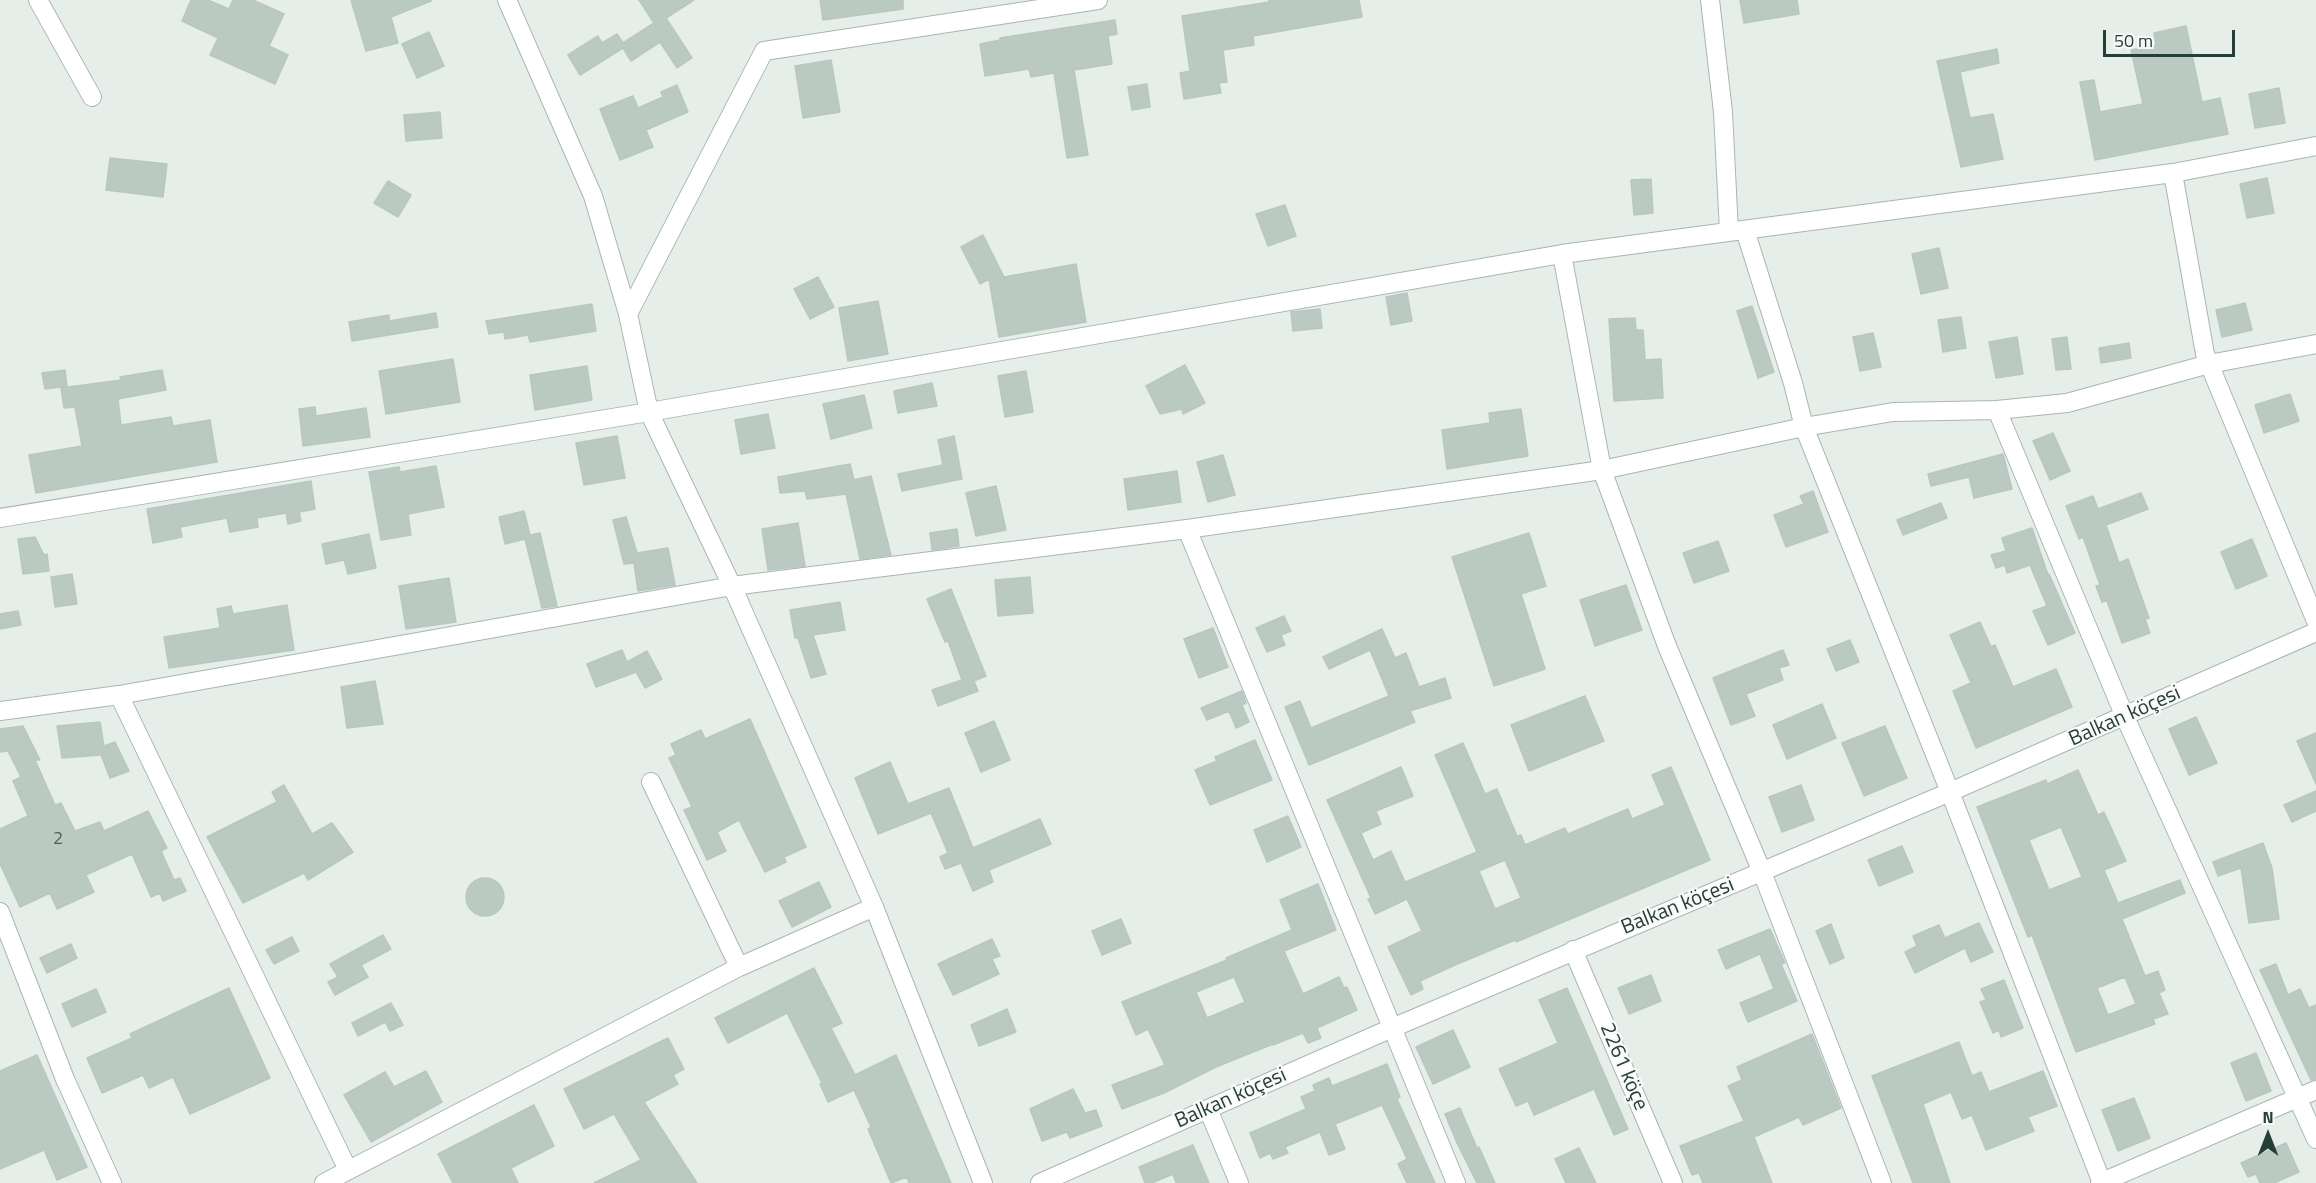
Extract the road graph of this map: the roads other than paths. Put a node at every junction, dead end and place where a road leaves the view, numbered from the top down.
1 (38, 0) edge
2 (507, 0) edge
3 (1098, 0) edge
4 (1710, 0) edge
5 (92, 97) dead end
6 (2316, 146) edge
7 (2173, 173) junction
8 (1737, 231) junction
9 (1562, 254) junction
10 (628, 314) junction
11 (2316, 344) edge
12 (2209, 364) junction
13 (1997, 410) junction
14 (649, 412) junction
15 (1804, 427) junction
16 (1602, 470) junction
17 (0, 518) edge
18 (1188, 529) junction
19 (732, 586) junction
20 (2316, 621) edge
21 (2316, 632) edge
22 (119, 695) junction
23 (0, 711) edge
24 (2125, 717) junction
25 (651, 782) dead end
26 (1950, 792) junction
27 (1762, 872) junction
28 (874, 907) junction
29 (0, 912) edge
30 (1574, 950) junction
31 (739, 967) junction
32 (1392, 1028) junction
33 (2316, 1090) edge
34 (2299, 1098) junction
35 (1208, 1109) junction
36 (2316, 1139) edge
37 (348, 1170) junction
38 (112, 1183) edge
39 (324, 1183) edge
40 (983, 1183) edge
41 (1040, 1183) edge
42 (1239, 1183) edge
43 (1456, 1183) edge
44 (1673, 1183) edge
45 (1882, 1183) edge
46 (2101, 1183) edge

1 - 5 street
2 - 10 street
3 - 10 street
4 - 8 street
6 - 7 street
7 - 8 street
7 - 12 street
8 - 9 street
8 - 15 street
9 - 14 street
9 - 16 street
10 - 14 street
11 - 12 street
12 - 13 street
12 - 20 street
13 - 15 street
13 - 24 street
14 - 17 street
14 - 19 street
15 - 16 street
15 - 26 street
16 - 18 street
16 - 27 street
18 - 19 street
18 - 32 street
19 - 22 street
19 - 28 street
21 - 24 street, Balkan köçesi
22 - 23 street
22 - 37 street
24 - 26 street, Balkan köçesi
24 - 34 street
25 - 31 street
26 - 27 street, Balkan köçesi
26 - 46 street
27 - 30 street, Balkan köçesi
27 - 45 street
28 - 31 street
28 - 40 street
29 - 38 street
30 - 32 street, Balkan köçesi
30 - 44 street, 2261 köçe
31 - 37 street
32 - 35 street, Balkan köçesi
32 - 43 street
33 - 34 street
34 - 36 street
34 - 46 street
35 - 41 street, Balkan köçesi
35 - 42 street
37 - 39 street

